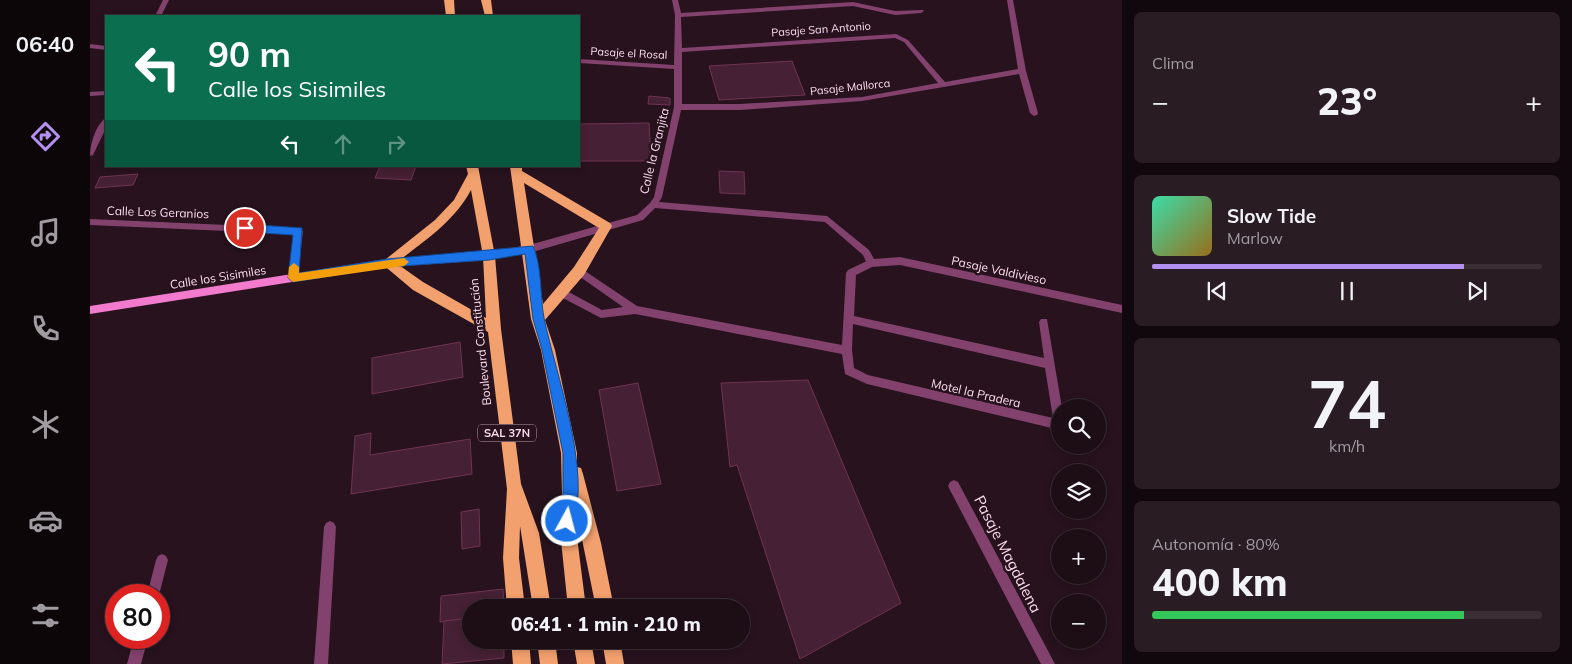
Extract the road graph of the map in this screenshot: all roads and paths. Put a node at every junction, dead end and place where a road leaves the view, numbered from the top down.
1 (166, 0) edge
2 (449, 0) edge
3 (486, 0) edge
4 (675, 0) edge
5 (1010, 0) edge
6 (921, 11) dead end
7 (158, 15) edge
8 (451, 15) edge
9 (489, 15) edge
10 (678, 15) junction
11 (90, 46) edge
12 (105, 48) edge
13 (678, 50) junction
14 (580, 61) edge
15 (678, 66) junction
16 (1022, 71) junction
17 (944, 84) junction
18 (105, 93) edge
19 (90, 94) edge
20 (678, 107) junction
21 (1034, 114) dead end
22 (105, 123) edge
23 (90, 152) edge
24 (473, 170) edge
25 (516, 170) edge
26 (653, 205) junction
27 (90, 222) edge
28 (606, 226) junction
29 (529, 249) junction
30 (489, 256) junction
31 (387, 263) junction
32 (871, 263) junction
33 (579, 271) junction
34 (293, 278) junction
35 (562, 293) junction
36 (1122, 309) edge
37 (90, 310) edge
38 (635, 310) junction
39 (538, 319) junction
40 (850, 319) junction
41 (1044, 322) dead end
42 (494, 329) junction
43 (847, 350) junction
44 (1050, 364) junction
45 (569, 453) junction
46 (513, 484) junction
47 (954, 486) dead end
48 (330, 527) dead end
49 (162, 560) dead end
50 (155, 584) edge
51 (515, 599) edge
52 (541, 599) edge
53 (576, 599) edge
54 (603, 599) edge
55 (138, 649) edge
56 (521, 649) edge
57 (547, 649) edge
58 (584, 649) edge
59 (612, 649) edge
60 (134, 664) edge
61 (321, 664) edge
62 (522, 664) edge
63 (549, 664) edge
64 (586, 664) edge
65 (615, 664) edge
66 (1048, 664) edge

1 - 7 street
2 - 8 highway
3 - 9 highway
4 - 10 street, Calle la Granjita
5 - 16 street
6 - 10 street
10 - 13 street, Calle la Granjita
11 - 12 street
13 - 15 street, Calle la Granjita
13 - 17 street, Pasaje San Antonio
14 - 15 street, Pasaje el Rosal
15 - 20 street, Calle la Granjita
16 - 17 street, Pasaje Mallorca
16 - 21 street
17 - 20 street, Pasaje Mallorca
18 - 19 street
20 - 26 street, Calle la Granjita
22 - 23 street
24 - 30 highway, Boulevard Constitución / SAL 37N
24 - 31 highway
25 - 28 highway
25 - 29 highway
26 - 28 street, Calle la Granjita
26 - 32 street
27 - 34 street, Calle Los Geranios
28 - 29 street, Calle la Granjita
28 - 33 highway
29 - 30 main road, Calle los Sisimiles
29 - 39 highway
30 - 31 main road, Calle los Sisimiles
30 - 42 highway, Boulevard Constitución / SAL 37N
31 - 34 main road, Calle los Sisimiles
31 - 42 highway
32 - 36 street, Pasaje Valdivieso
32 - 40 street, Motel la Pradera
33 - 35 highway
33 - 38 street
34 - 37 main road, Calle los Sisimiles
35 - 38 street
35 - 39 highway
38 - 43 street
39 - 45 highway
40 - 43 street, Motel la Pradera
40 - 44 street
41 - 44 street, Motel la Pradera
42 - 46 highway, Boulevard Constitución / SAL 37N
43 - 44 street, Motel la Pradera
45 - 53 highway
45 - 54 highway
46 - 51 highway, Boulevard Constitución / SAL 37N
46 - 52 highway, Boulevard Constitución / SAL 37N
47 - 66 street, Pasaje Magdalena
48 - 61 street
49 - 50 street
55 - 60 street
56 - 62 highway
57 - 63 highway
58 - 64 highway
59 - 65 highway

